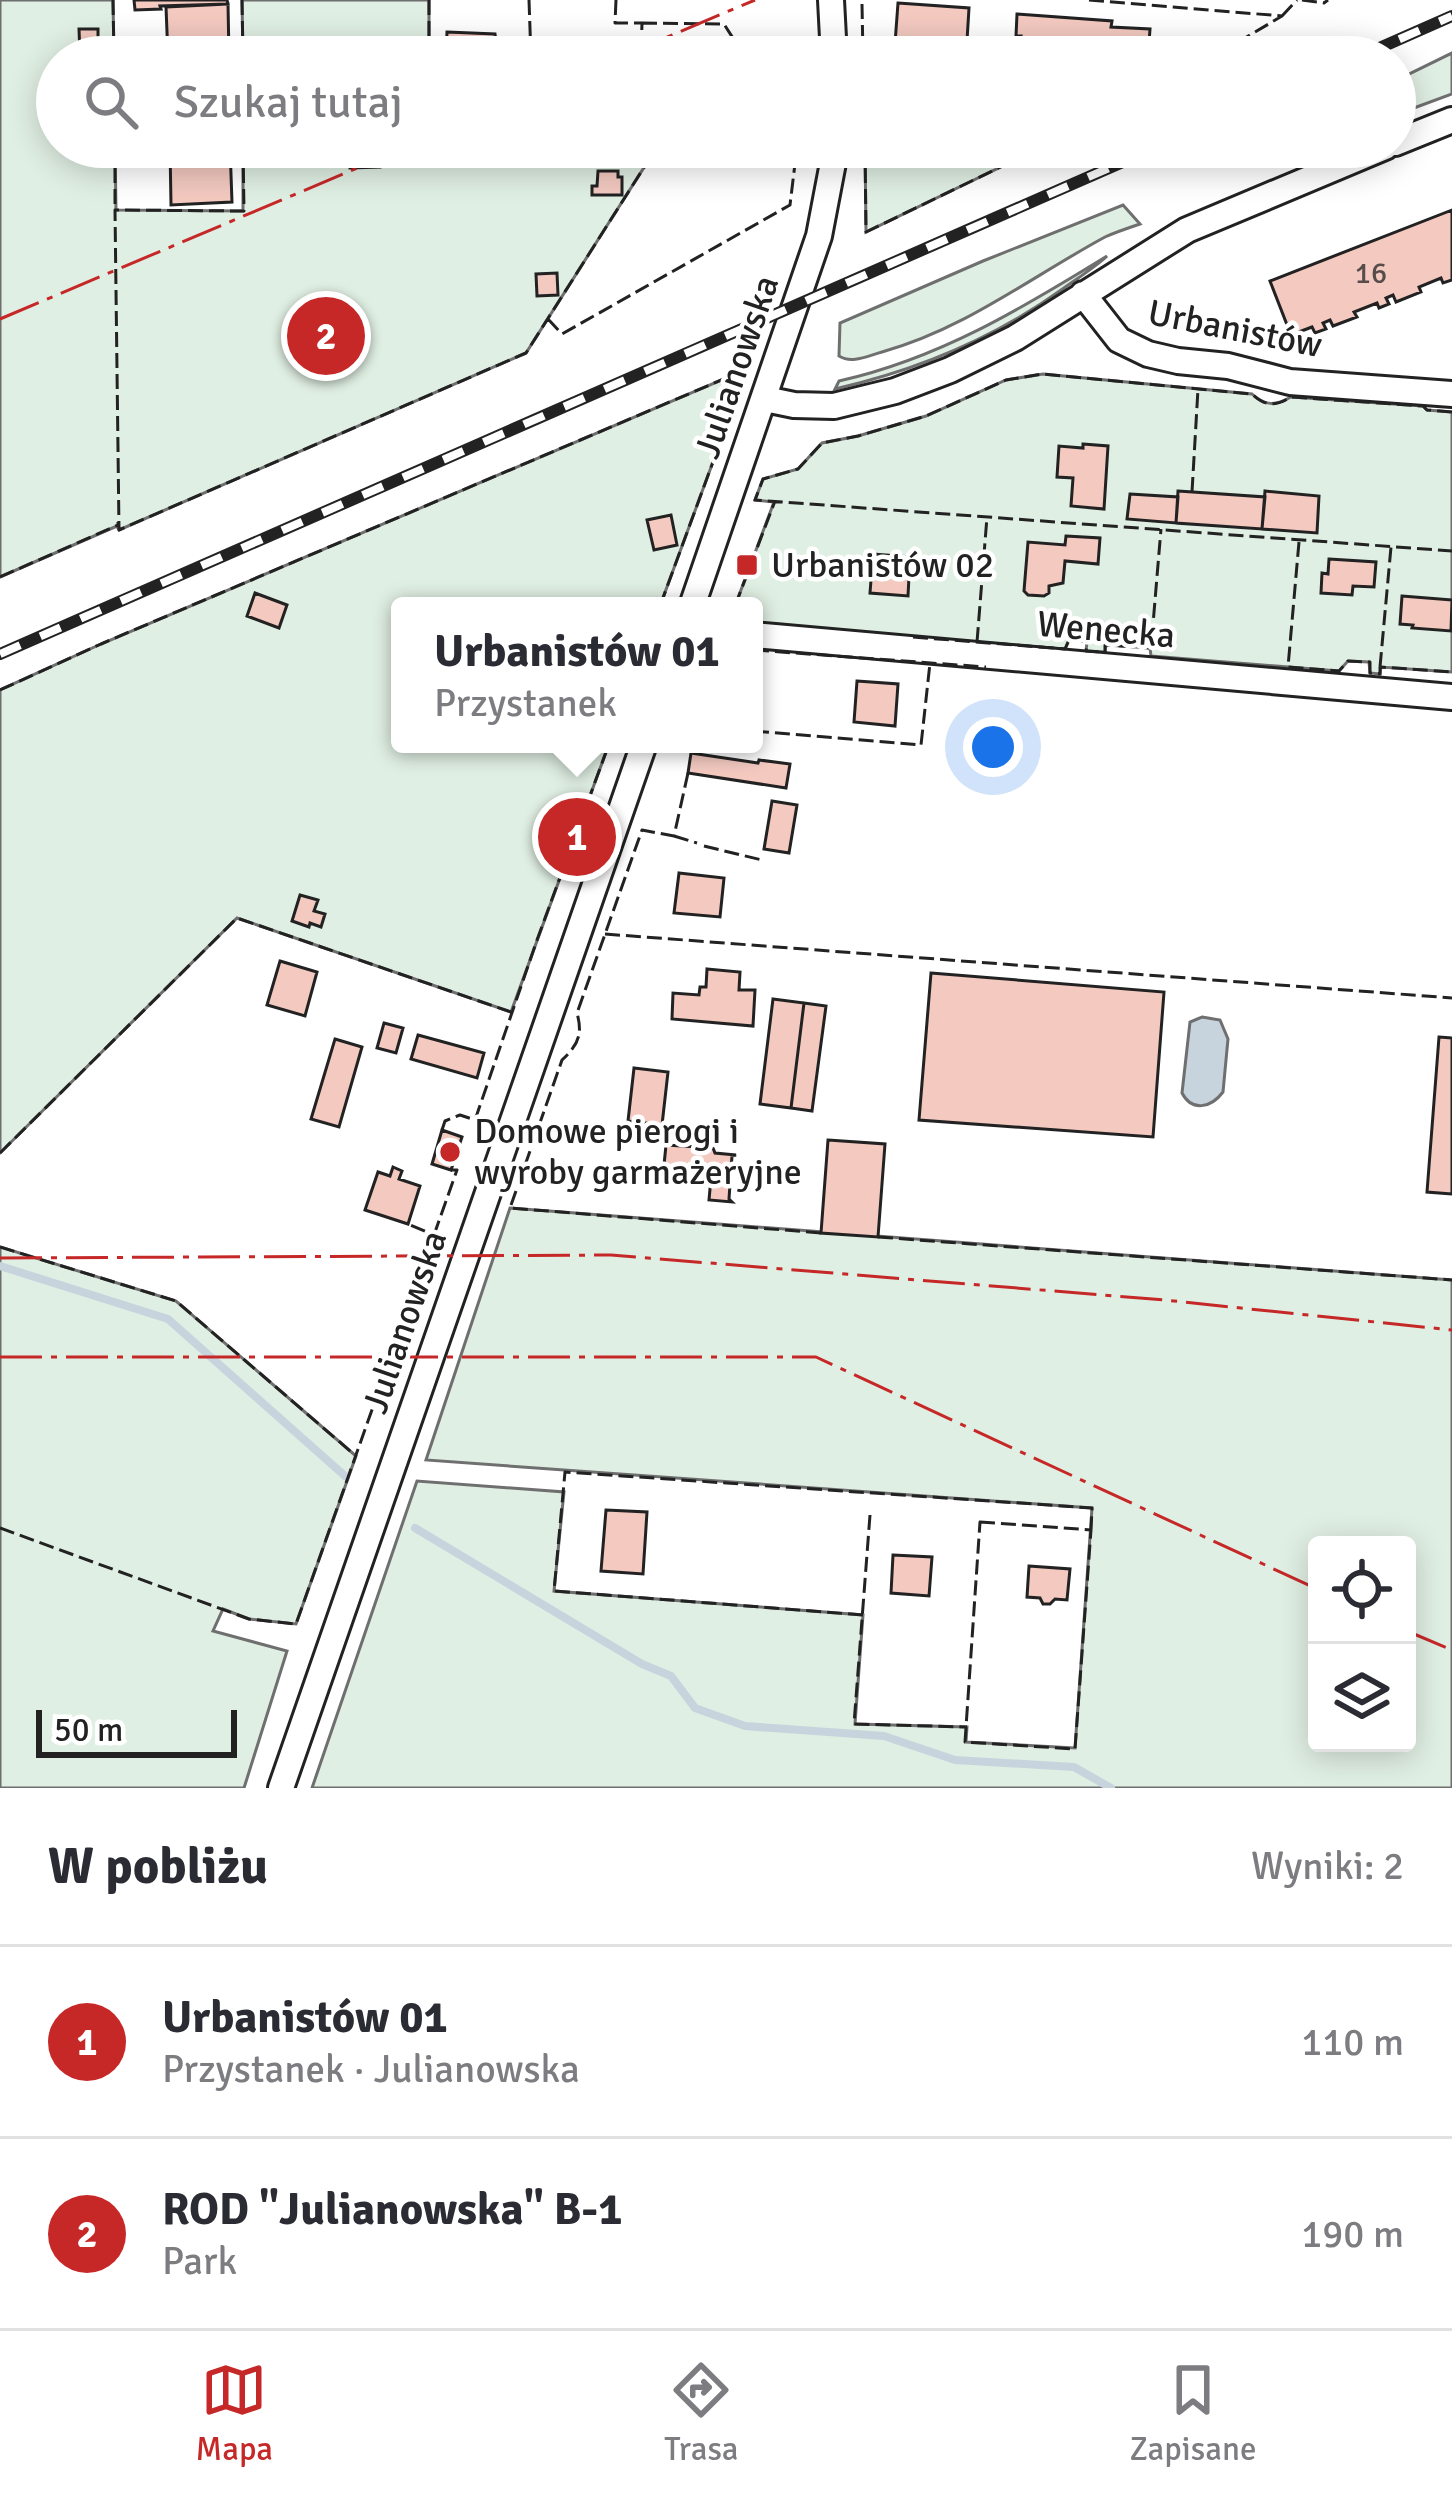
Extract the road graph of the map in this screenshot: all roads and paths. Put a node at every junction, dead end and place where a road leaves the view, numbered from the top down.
1 (831, 0) edge
2 (833, 36) edge
3 (1452, 120) edge
4 (1416, 135) edge
5 (832, 168) edge
6 (1335, 168) edge
7 (1083, 294) junction
8 (1452, 394) edge
9 (765, 399) junction
10 (695, 597) edge
11 (763, 636) edge
12 (1452, 697) edge
13 (641, 753) edge
14 (281, 1788) edge

1 - 2 street
3 - 4 street
5 - 9 street, Julianowska
6 - 7 street
7 - 8 street, Urbanistów
7 - 9 street
9 - 10 street, Julianowska
11 - 12 street, Wenecka
13 - 14 street, Julianowska

